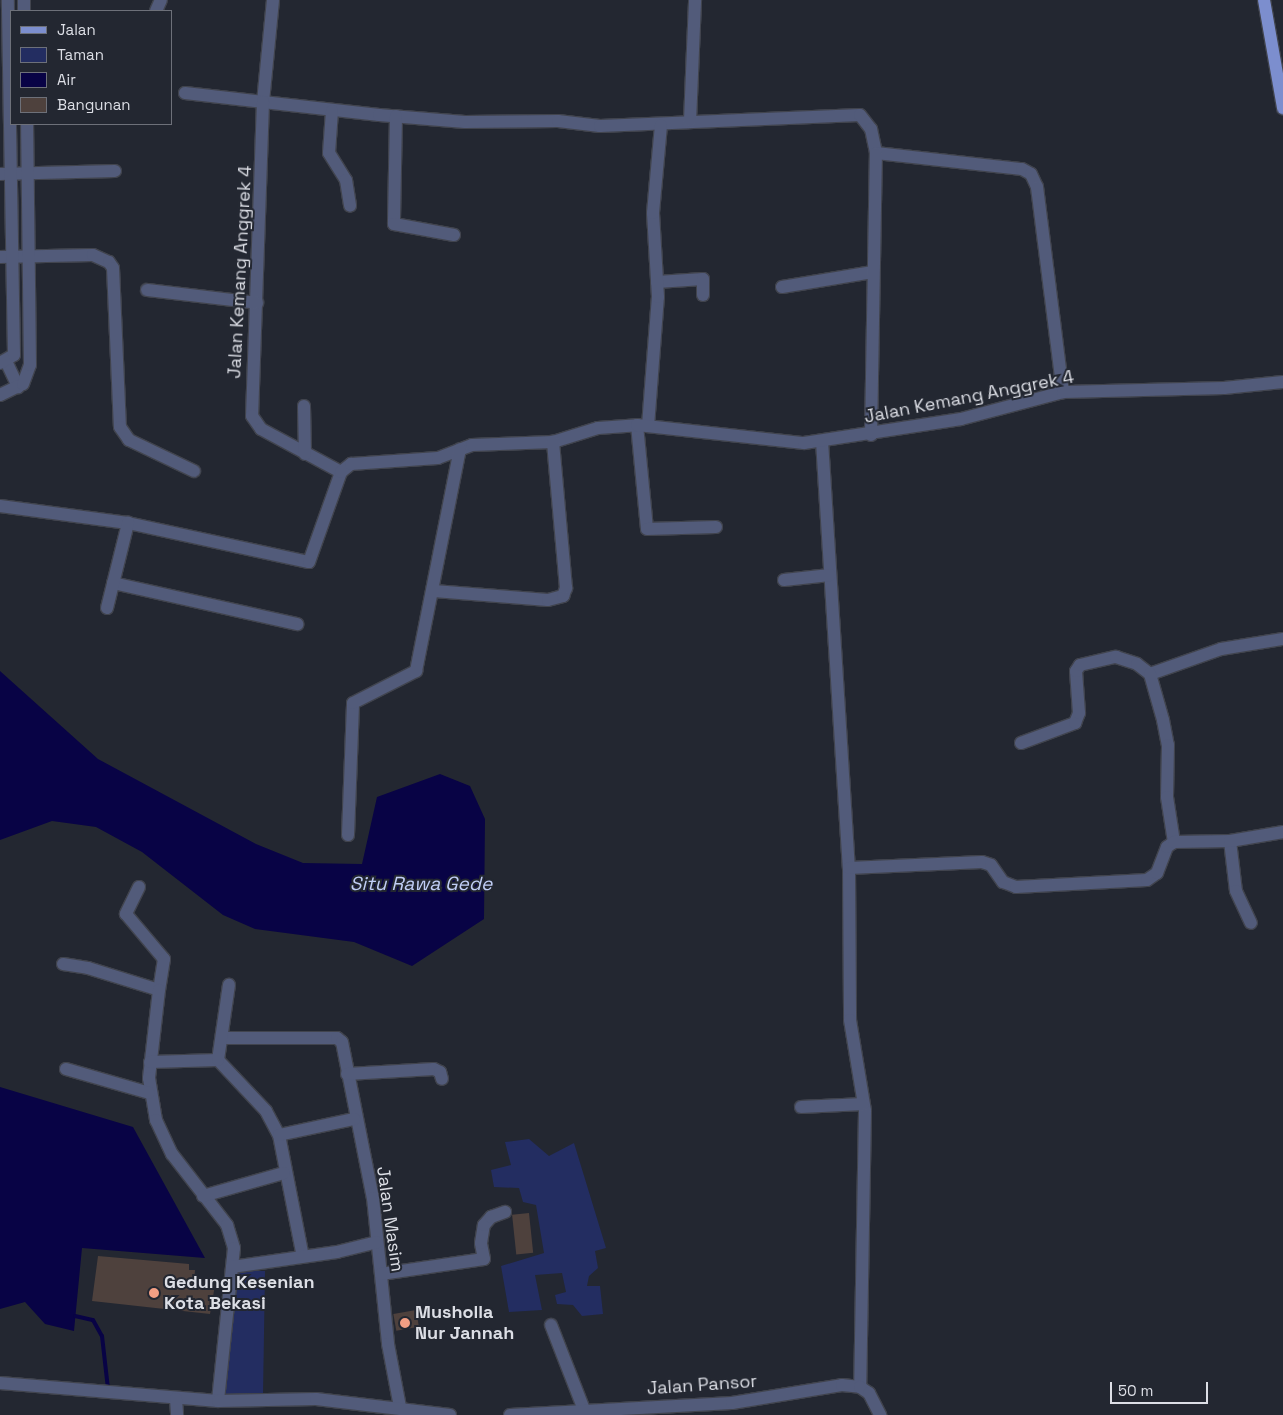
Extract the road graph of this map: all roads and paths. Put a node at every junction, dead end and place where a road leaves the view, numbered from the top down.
1 (8, 0) edge
2 (273, 0) edge
3 (695, 0) edge
4 (1264, 0) edge
5 (7, 19) edge
6 (185, 93) dead end
7 (5, 95) edge
8 (263, 102) junction
9 (1283, 108) edge
10 (332, 111) junction
11 (396, 116) junction
12 (690, 121) junction
13 (27, 125) edge
14 (661, 125) junction
15 (876, 153) junction
16 (116, 171) dead end
17 (30, 173) junction
18 (5, 174) edge
19 (350, 206) dead end
20 (454, 236) dead end
21 (0, 257) edge
22 (13, 257) junction
23 (28, 257) junction
24 (873, 272) junction
25 (657, 282) junction
26 (782, 287) dead end
27 (147, 290) dead end
28 (703, 295) dead end
29 (257, 303) junction
30 (3, 362) edge
31 (1283, 382) edge
32 (18, 387) junction
33 (1063, 392) junction
34 (0, 396) edge
35 (304, 406) dead end
36 (643, 425) junction
37 (871, 435) junction
38 (822, 441) junction
39 (553, 442) junction
40 (460, 450) junction
41 (305, 454) junction
42 (194, 471) dead end
43 (341, 472) junction
44 (0, 506) edge
45 (128, 523) junction
46 (716, 527) dead end
47 (830, 575) junction
48 (784, 580) dead end
49 (113, 583) junction
50 (434, 591) junction
51 (107, 608) dead end
52 (297, 624) dead end
53 (1283, 639) edge
54 (1150, 674) junction
55 (1021, 743) dead end
56 (1283, 832) edge
57 (348, 835) dead end
58 (1230, 841) junction
59 (1174, 842) junction
60 (849, 868) junction
61 (139, 887) dead end
62 (1251, 923) dead end
63 (63, 964) dead end
64 (229, 984) dead end
65 (158, 990) junction
66 (222, 1038) junction
67 (218, 1060) junction
68 (150, 1062) junction
69 (66, 1069) dead end
70 (347, 1074) junction
71 (442, 1079) dead end
72 (150, 1093) junction
73 (863, 1104) junction
74 (801, 1107) dead end
75 (354, 1119) junction
76 (279, 1135) junction
77 (284, 1173) junction
78 (203, 1196) junction
79 (505, 1212) dead end
80 (377, 1242) junction
81 (303, 1257) junction
82 (232, 1267) junction
83 (381, 1274) junction
84 (551, 1325) dead end
85 (0, 1384) edge
86 (860, 1387) junction
87 (176, 1399) junction
88 (218, 1401) junction
89 (353, 1402) junction
90 (400, 1407) junction
91 (732, 1409) edge
92 (379, 1410) edge
93 (586, 1412) edge
94 (177, 1415) edge
95 (349, 1415) edge
96 (450, 1415) edge
97 (510, 1415) edge
98 (880, 1415) edge

1 - 5 street
2 - 8 street, Jalan Kemang Anggrek 4
3 - 12 street
4 - 9 main road
5 - 7 street
6 - 8 street
7 - 18 street
8 - 10 street
8 - 29 street, Jalan Kemang Anggrek 4
10 - 11 street
10 - 19 street
11 - 14 street
11 - 20 street
12 - 14 street
12 - 15 street
13 - 17 street
14 - 25 street
15 - 24 street
15 - 33 street
16 - 17 street
17 - 18 street
17 - 23 street
18 - 22 street
21 - 22 street
22 - 23 street
22 - 30 street
23 - 32 street
23 - 42 street
24 - 26 street
24 - 37 street
25 - 28 street
25 - 36 street
27 - 29 street
29 - 41 street, Jalan Kemang Anggrek 4
30 - 32 street
31 - 33 street, Jalan Kemang Anggrek 4
32 - 34 street
33 - 37 street, Jalan Kemang Anggrek 4
35 - 41 street
36 - 38 street, Jalan Kemang Anggrek 4
36 - 39 street, Jalan Kemang Anggrek 4
36 - 46 street
37 - 38 street, Jalan Kemang Anggrek 4
38 - 47 street
39 - 40 street, Jalan Kemang Anggrek 4
39 - 50 street
40 - 43 street, Jalan Kemang Anggrek 4
40 - 50 street
41 - 43 street, Jalan Kemang Anggrek 4
43 - 45 street
44 - 45 street
45 - 49 street
47 - 48 street
47 - 60 street
49 - 51 street
49 - 52 street
50 - 57 street
53 - 54 street
54 - 55 street
54 - 59 street
56 - 58 street
58 - 59 street
58 - 62 street
59 - 60 street
60 - 73 street
61 - 65 street
63 - 65 street
64 - 66 street
65 - 68 street
66 - 67 street
66 - 70 street, Jalan Masim
67 - 68 street
67 - 76 street
68 - 72 street
69 - 72 street
70 - 71 street
70 - 75 street, Jalan Masim
72 - 78 street
73 - 74 street
73 - 86 street
75 - 76 street
75 - 80 street, Jalan Masim
76 - 77 street
77 - 78 street
77 - 81 street
78 - 82 street
79 - 83 street
80 - 81 street
80 - 83 street, Jalan Masim
81 - 82 street
82 - 88 street
83 - 90 street, Jalan Masim
84 - 93 street
85 - 87 street
86 - 91 street, Jalan Pansor
86 - 98 street
87 - 88 street
87 - 94 street
88 - 89 street
89 - 92 street
89 - 95 street
90 - 92 street
90 - 96 street
91 - 93 street, Jalan Pansor
93 - 97 street, Jalan Pansor

